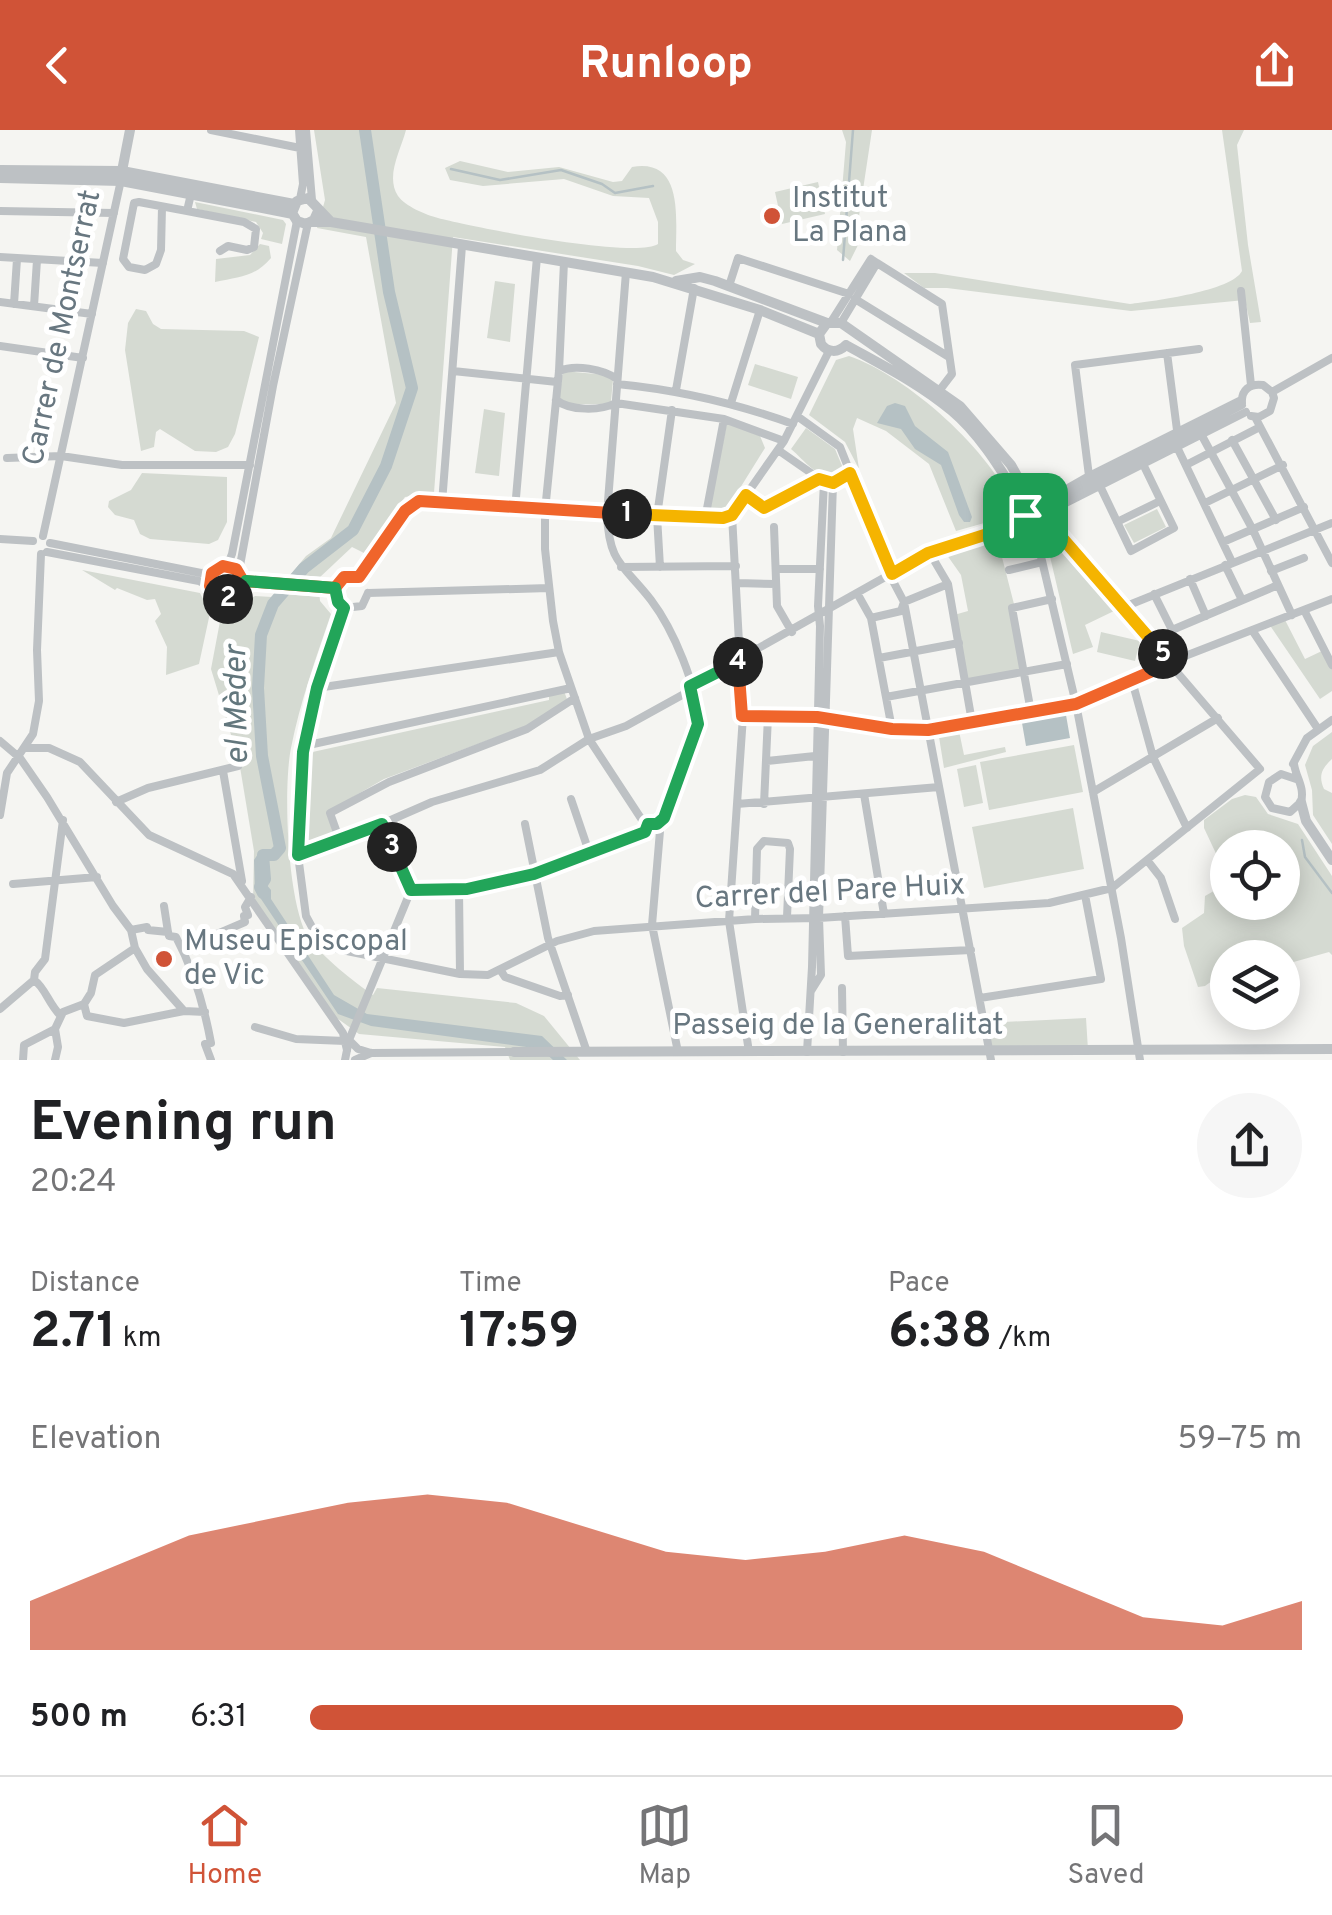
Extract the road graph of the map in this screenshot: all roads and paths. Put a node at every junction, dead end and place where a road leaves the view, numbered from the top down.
1 (130, 130) edge
2 (210, 130) edge
3 (302, 130) edge
4 (300, 148) junction
5 (0, 174) edge
6 (122, 176) junction
7 (191, 194) junction
8 (162, 206) junction
9 (0, 211) edge
10 (187, 211) junction
11 (304, 212) junction
12 (114, 213) junction
13 (462, 246) junction
14 (220, 251) dead end
15 (0, 257) edge
16 (537, 258) junction
17 (17, 259) junction
18 (37, 260) junction
19 (564, 262) junction
20 (102, 263) junction
21 (626, 272) junction
22 (673, 282) junction
23 (728, 286) junction
24 (694, 288) junction
25 (1241, 291) dead end
26 (852, 297) junction
27 (0, 302) edge
28 (14, 304) junction
29 (34, 306) junction
30 (760, 310) junction
31 (92, 314) junction
32 (837, 325) junction
33 (819, 334) junction
34 (846, 345) junction
35 (0, 346) edge
36 (1198, 348) dead end
37 (829, 351) junction
38 (1167, 353) junction
39 (82, 358) junction
40 (950, 358) junction
41 (1332, 358) edge
42 (452, 371) junction
43 (559, 371) junction
44 (525, 378) junction
45 (617, 381) junction
46 (557, 382) junction
47 (1251, 385) junction
48 (676, 390) junction
49 (939, 391) junction
50 (1272, 392) junction
51 (556, 400) junction
52 (731, 402) junction
53 (616, 403) junction
54 (1243, 406) junction
55 (672, 410) junction
56 (1255, 417) junction
57 (724, 419) junction
58 (795, 420) junction
59 (1260, 428) junction
60 (1177, 430) junction
61 (1202, 434) junction
62 (1232, 440) junction
63 (784, 441) junction
64 (1177, 447) junction
65 (778, 450) junction
66 (1210, 452) junction
67 (61, 456) junction
68 (6, 458) dead end
69 (1143, 464) junction
70 (250, 465) junction
71 (1283, 465) junction
72 (1186, 466) junction
73 (850, 473) junction
74 (1090, 476) junction
75 (1253, 478) junction
76 (825, 481) junction
77 (1100, 486) junction
78 (1230, 489) junction
79 (1068, 494) junction
80 (746, 495) junction
81 (1160, 501) junction
82 (442, 503) junction
83 (1205, 504) junction
84 (1304, 508) junction
85 (515, 509) junction
86 (546, 511) junction
87 (607, 514) junction
88 (1036, 514) junction
89 (732, 515) junction
90 (657, 516) junction
91 (705, 518) junction
92 (1276, 520) junction
93 (1117, 522) junction
94 (1332, 523) edge
95 (774, 526) dead end
96 (1253, 530) junction
97 (1315, 530) junction
98 (0, 539) edge
99 (33, 541) junction
100 (1223, 542) junction
101 (45, 546) junction
102 (1262, 550) junction
103 (928, 552) junction
104 (1304, 558) dead end
105 (1042, 562) junction
106 (1228, 564) junction
107 (1332, 564) edge
108 (227, 566) junction
109 (736, 566) junction
110 (622, 567) junction
111 (660, 567) junction
112 (820, 568) junction
113 (776, 569) junction
114 (1009, 570) dead end
115 (239, 571) junction
116 (1271, 571) junction
117 (212, 573) junction
118 (892, 574) junction
119 (359, 577) junction
120 (1190, 579) junction
121 (243, 581) junction
122 (737, 583) junction
123 (776, 584) junction
124 (948, 584) junction
125 (1278, 585) junction
126 (210, 586) junction
127 (548, 588) junction
128 (368, 593) junction
129 (856, 593) junction
130 (1154, 594) junction
131 (338, 599) junction
132 (1052, 599) junction
133 (1332, 599) edge
134 (1242, 600) junction
135 (904, 602) junction
136 (1124, 606) junction
137 (830, 608) junction
138 (1304, 610) junction
139 (820, 614) junction
140 (1292, 615) junction
141 (1206, 616) junction
142 (871, 618) junction
143 (1252, 630) junction
144 (792, 632) junction
145 (959, 643) junction
146 (559, 652) junction
147 (914, 652) junction
148 (1161, 652) junction
149 (879, 658) junction
150 (740, 661) junction
151 (1171, 663) junction
152 (1067, 664) junction
153 (1332, 665) edge
154 (1158, 668) junction
155 (1023, 672) junction
156 (1131, 678) junction
157 (965, 683) junction
158 (690, 686) junction
159 (317, 688) junction
160 (921, 691) junction
161 (573, 693) junction
162 (886, 698) junction
163 (1076, 704) junction
164 (1031, 712) junction
165 (742, 716) junction
166 (768, 716) junction
167 (821, 718) junction
168 (1218, 718) junction
169 (1332, 720) edge
170 (972, 722) junction
171 (892, 729) junction
172 (928, 730) junction
173 (1318, 730) junction
174 (0, 740) edge
175 (589, 740) junction
176 (304, 746) junction
177 (26, 748) junction
178 (815, 756) junction
179 (1153, 757) junction
180 (19, 758) junction
181 (768, 761) junction
182 (1294, 764) junction
183 (238, 766) dead end
184 (224, 771) junction
185 (1281, 774) junction
186 (1296, 778) junction
187 (1247, 781) junction
188 (939, 786) junction
189 (1265, 791) junction
190 (1093, 792) junction
191 (864, 794) junction
192 (1, 797) edge
193 (826, 797) junction
194 (814, 798) junction
195 (572, 799) dead end
196 (116, 802) junction
197 (1301, 802) junction
198 (737, 804) junction
199 (764, 804) junction
200 (1290, 812) junction
201 (0, 815) edge
202 (63, 820) junction
203 (1306, 821) junction
204 (382, 824) junction
205 (525, 824) dead end
206 (657, 824) junction
207 (1187, 828) junction
208 (645, 829) junction
209 (657, 836) junction
210 (340, 841) junction
211 (590, 854) junction
212 (298, 855) junction
213 (1147, 860) junction
214 (1332, 860) edge
215 (534, 874) junction
216 (97, 877) junction
217 (55, 883) junction
218 (13, 884) dead end
219 (1112, 888) junction
220 (411, 890) junction
221 (459, 890) junction
222 (248, 892) junction
223 (1084, 894) junction
224 (164, 906) dead end
225 (963, 909) junction
226 (884, 914) junction
227 (845, 916) junction
228 (787, 917) junction
229 (755, 918) junction
230 (816, 918) junction
231 (1175, 919) dead end
232 (729, 921) junction
233 (652, 925) junction
234 (132, 930) junction
235 (168, 932) junction
236 (551, 944) junction
237 (134, 948) junction
238 (182, 949) junction
239 (971, 950) junction
240 (383, 959) junction
241 (500, 971) junction
242 (460, 974) junction
243 (35, 976) junction
244 (842, 988) dead end
245 (568, 995) junction
246 (980, 998) junction
247 (84, 1004) junction
248 (0, 1009) edge
249 (184, 1012) junction
250 (206, 1012) junction
251 (61, 1016) junction
252 (255, 1027) dead end
253 (55, 1028) junction
254 (348, 1045) edge
255 (1332, 1049) edge
256 (749, 1052) junction
257 (843, 1052) junction
258 (371, 1053) junction
259 (589, 1054) edge
260 (509, 1055) edge
261 (812, 1055) edge
262 (1080, 1055) edge
263 (1139, 1055) edge
264 (1222, 1055) edge
265 (679, 1056) edge
266 (990, 1056) edge
267 (24, 1060) edge
268 (55, 1060) edge
269 (211, 1060) edge
270 (355, 1060) edge

1 - 6 street, Carrer de Montserrat
2 - 4 street
3 - 4 street
3 - 11 street
4 - 11 street
5 - 6 street
6 - 7 street
6 - 11 street
6 - 12 street, Carrer de Montserrat
7 - 10 street
7 - 11 street
8 - 8 street
8 - 10 street
9 - 12 street
10 - 14 street
11 - 13 street
11 - 70 street
11 - 115 street
12 - 20 street, Carrer de Montserrat
13 - 16 street
13 - 42 street
15 - 17 street
16 - 19 street
16 - 44 street
17 - 18 street
17 - 28 street
18 - 20 street
18 - 29 street
19 - 21 street
19 - 43 street
20 - 31 street, Carrer de Montserrat
21 - 22 street
21 - 45 street
22 - 23 street
22 - 24 street
23 - 26 street
23 - 32 street
24 - 30 street
24 - 48 street
25 - 47 street
26 - 32 street
26 - 40 street
26 - 40 street
27 - 28 street
28 - 29 street
29 - 31 street
30 - 33 street
30 - 52 street
31 - 39 street, Carrer de Montserrat
32 - 33 street
32 - 34 street
32 - 49 street
33 - 37 street
34 - 37 street
34 - 88 street
35 - 39 street
36 - 38 street
37 - 58 street
38 - 60 street
38 - 74 street
39 - 67 street, Carrer de Montserrat
40 - 49 street
41 - 50 street
42 - 44 street
42 - 82 street
43 - 45 street
43 - 46 street
44 - 46 street
44 - 85 street
45 - 48 street
45 - 53 street
46 - 51 street
47 - 50 street
47 - 54 street
48 - 52 street
49 - 88 street
50 - 56 street
51 - 53 street
51 - 86 street
52 - 58 street
53 - 55 street
53 - 87 street
54 - 56 street
54 - 60 street
54 - 61 street
54 - 79 street
55 - 57 street
55 - 90 street
56 - 59 street
57 - 63 street
57 - 91 street
58 - 63 street
58 - 73 street
59 - 62 street
59 - 71 street
60 - 74 street
61 - 64 street
61 - 66 street
62 - 66 street
62 - 75 street
63 - 65 street
64 - 69 street
64 - 72 street
65 - 76 street
65 - 80 street
66 - 72 street
66 - 78 street
67 - 68 street
67 - 70 street
67 - 101 street, Carrer de Montserrat
69 - 77 street
69 - 81 street
70 - 108 street
71 - 75 street
71 - 84 street
72 - 83 street
73 - 76 street
73 - 118 street
74 - 79 street
75 - 78 street
75 - 92 street
76 - 80 street
76 - 112 street
76 - 137 street
77 - 88 street
77 - 93 street
78 - 83 street
78 - 96 street
79 - 88 street
80 - 89 street
81 - 93 street
81 - 93 street
82 - 85 street
82 - 119 street
83 - 100 street
84 - 92 street
84 - 97 street
85 - 86 street
86 - 87 street
86 - 127 street
87 - 90 street
87 - 110 street
88 - 103 street
88 - 105 street
88 - 136 street
89 - 91 street
89 - 109 street
90 - 91 street
90 - 111 street
92 - 96 street
94 - 97 street
95 - 113 street
96 - 100 street
96 - 102 street
97 - 102 street
97 - 107 street
98 - 99 street
99 - 101 street
99 - 101 street
100 - 106 street
101 - 117 street
101 - 126 street
101 - 177 street, Carrer de Montserrat
102 - 106 street
102 - 116 street
103 - 118 street
103 - 124 street
104 - 116 street
105 - 114 street
105 - 132 street
106 - 120 street
106 - 134 street
108 - 115 street
108 - 117 street
109 - 111 street
109 - 122 street
110 - 111 street
110 - 158 street
112 - 113 street
112 - 139 street
113 - 123 street
115 - 121 street
116 - 125 street
117 - 126 street
118 - 129 street
118 - 135 street
119 - 128 street
119 - 131 street
120 - 130 street
120 - 141 street
121 - 126 street
121 - 131 street
122 - 123 street
122 - 150 street
123 - 144 street
124 - 135 street
124 - 145 street
125 - 134 street
125 - 140 street
127 - 128 street
127 - 146 street
128 - 131 street
129 - 137 street
129 - 142 street
130 - 136 street
130 - 141 street
131 - 159 street
132 - 152 street
132 - 155 street
133 - 138 street
134 - 141 street
135 - 142 street
135 - 147 street
136 - 148 street
137 - 139 street
137 - 167 street
138 - 140 street
138 - 153 street
139 - 144 street
139 - 167 street
140 - 143 street
142 - 149 street
143 - 151 street
143 - 173 street
144 - 150 street
145 - 147 street
145 - 157 street
146 - 159 street
146 - 161 street
147 - 149 street
147 - 160 street
148 - 151 street
148 - 154 street
149 - 162 street
150 - 158 street
150 - 165 street
151 - 154 street
151 - 168 street
152 - 155 street
152 - 163 street
154 - 156 street
155 - 157 street
155 - 164 street
156 - 163 street
156 - 179 street
157 - 160 street
157 - 170 street
158 - 175 street
158 - 206 street
159 - 176 street
160 - 162 street
160 - 172 street
161 - 175 street
161 - 176 street
161 - 210 street
162 - 171 street
163 - 164 street
163 - 190 street
164 - 170 street
165 - 166 street
165 - 198 street
166 - 167 street
166 - 181 street
167 - 171 street
167 - 178 street
167 - 193 street
168 - 179 street
168 - 187 street
169 - 173 street
170 - 172 street
171 - 172 street
172 - 188 street
173 - 182 street
174 - 180 street
175 - 204 street
175 - 208 street
176 - 212 street
177 - 180 street, Carrer de Montserrat
177 - 196 street
178 - 181 street
178 - 194 street
179 - 190 street
179 - 207 street
180 - 192 street, Carrer de Montserrat
180 - 202 street
181 - 199 street
182 - 185 street
182 - 186 street
183 - 184 street
184 - 196 street
184 - 222 street
185 - 186 street
185 - 189 street
186 - 197 street
187 - 189 street
187 - 207 street
188 - 191 street
188 - 225 street
189 - 200 street
190 - 219 street
191 - 193 street
191 - 226 street
192 - 201 street, Carrer de Montserrat
193 - 194 street
193 - 230 street
194 - 199 street
194 - 230 street
195 - 211 street
196 - 222 street
197 - 200 street
197 - 203 street
198 - 199 street
198 - 232 street
200 - 203 street
202 - 216 street
202 - 217 street
203 - 214 street
204 - 210 street
204 - 220 street
205 - 215 street
206 - 208 street
206 - 209 street
207 - 213 street
208 - 209 street
208 - 211 street
209 - 233 street
210 - 212 street
211 - 215 street
212 - 240 street
213 - 219 street
213 - 231 street
215 - 221 street
215 - 236 street
216 - 217 street
216 - 234 street
217 - 218 street
217 - 243 street
219 - 223 street, Carrer del Pare Huix
219 - 263 street
220 - 221 street
220 - 240 street
221 - 242 street
222 - 238 street
222 - 254 street
223 - 225 street, Carrer del Pare Huix
223 - 246 street
224 - 235 street
225 - 226 street, Carrer del Pare Huix
225 - 239 street
226 - 227 street, Carrer del Pare Huix
227 - 230 street, Carrer del Pare Huix
227 - 239 street
228 - 229 street, Carrer del Pare Huix
228 - 229 street
228 - 230 street, Carrer del Pare Huix
229 - 232 street, Carrer del Pare Huix
230 - 261 street
232 - 233 street, Carrer del Pare Huix
232 - 256 street
233 - 236 street, Carrer del Pare Huix
233 - 265 street
234 - 235 street
234 - 237 street
235 - 238 street
236 - 241 street, Carrer del Pare Huix
236 - 245 street
237 - 247 street
237 - 249 street
238 - 250 street
239 - 246 street
240 - 242 street
240 - 254 street
241 - 242 street
241 - 245 street
243 - 248 street
243 - 251 street
244 - 257 street
245 - 259 street
246 - 266 street
247 - 249 street
247 - 251 street
249 - 250 street
250 - 269 street
251 - 253 street
252 - 254 street
253 - 267 street
253 - 268 street
254 - 258 street
255 - 264 street, Passeig de la Generalitat
256 - 261 street, Passeig de la Generalitat
256 - 265 street, Passeig de la Generalitat
257 - 261 street, Passeig de la Generalitat
257 - 266 street, Passeig de la Generalitat
258 - 260 street, Passeig de la Generalitat
258 - 270 street
259 - 260 street, Passeig de la Generalitat
259 - 265 street, Passeig de la Generalitat
262 - 263 street, Passeig de la Generalitat
262 - 266 street, Passeig de la Generalitat
263 - 264 street, Passeig de la Generalitat

